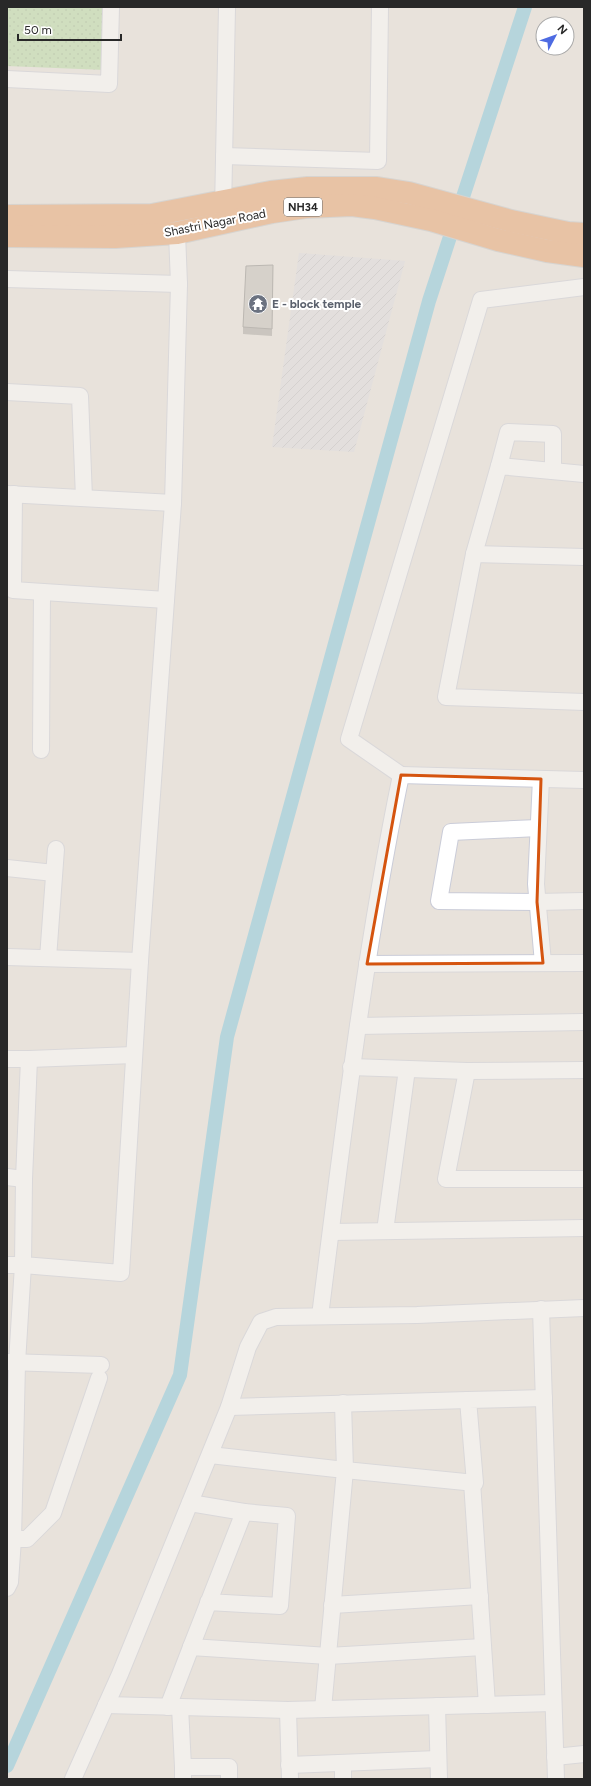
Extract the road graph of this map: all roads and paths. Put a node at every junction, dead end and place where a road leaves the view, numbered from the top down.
1 (111, 7) edge
2 (227, 7) edge
3 (380, 7) edge
4 (7, 79) edge
5 (224, 156) junction
6 (174, 211) junction
7 (223, 212) junction
8 (7, 216) edge
9 (177, 233) junction
10 (584, 234) edge
11 (7, 236) edge
12 (584, 256) edge
13 (7, 279) edge
14 (179, 284) junction
15 (584, 288) edge
16 (7, 392) edge
17 (499, 466) junction
18 (553, 471) junction
19 (584, 474) edge
20 (10, 494) edge
21 (84, 498) junction
22 (173, 503) junction
23 (474, 554) junction
24 (584, 557) edge
25 (10, 590) edge
26 (42, 592) junction
27 (166, 600) junction
28 (584, 702) edge
29 (41, 750) dead end
30 (401, 775) junction
31 (541, 779) junction
32 (584, 780) edge
33 (538, 828) junction
34 (56, 850) dead end
35 (7, 868) edge
36 (54, 873) junction
37 (584, 901) edge
38 (537, 902) junction
39 (7, 957) edge
40 (48, 958) junction
41 (140, 961) junction
42 (543, 963) junction
43 (584, 963) edge
44 (368, 964) junction
45 (584, 1022) edge
46 (358, 1026) junction
47 (134, 1055) junction
48 (7, 1059) edge
49 (29, 1059) junction
50 (351, 1067) junction
51 (407, 1069) junction
52 (467, 1070) junction
53 (584, 1070) edge
54 (7, 1177) edge
55 (24, 1179) junction
56 (584, 1179) edge
57 (584, 1228) edge
58 (385, 1231) junction
59 (331, 1232) junction
60 (15, 1265) edge
61 (584, 1308) edge
62 (541, 1309) junction
63 (320, 1316) junction
64 (12, 1363) edge
65 (544, 1398) junction
66 (468, 1400) junction
67 (344, 1403) junction
68 (229, 1407) junction
69 (210, 1455) junction
70 (345, 1470) junction
71 (472, 1482) junction
72 (190, 1503) junction
73 (244, 1512) junction
74 (10, 1538) edge
75 (7, 1588) edge
76 (480, 1596) junction
77 (208, 1602) junction
78 (332, 1605) junction
79 (191, 1647) junction
80 (483, 1648) junction
81 (328, 1656) junction
82 (553, 1703) junction
83 (106, 1705) junction
84 (487, 1705) junction
85 (438, 1706) junction
86 (174, 1707) junction
87 (323, 1709) junction
88 (288, 1710) junction
89 (584, 1754) edge
90 (555, 1757) junction
91 (438, 1759) junction
92 (343, 1763) junction
93 (290, 1772) edge
94 (183, 1773) edge
95 (73, 1779) edge
96 (229, 1779) edge
97 (343, 1779) edge
98 (438, 1779) edge
99 (556, 1779) edge

1 - 4 street
2 - 5 street
3 - 5 street
5 - 7 street
6 - 7 highway, NH34
6 - 8 highway, NH34
6 - 9 highway
7 - 9 highway, Shastri Nagar Road / NH34
7 - 10 highway, NH34
7 - 12 highway, Shastri Nagar Road / NH34
9 - 11 highway, Shastri Nagar Road / NH34
9 - 14 street
13 - 14 street
14 - 22 street
15 - 30 street
16 - 21 street
17 - 18 street
17 - 18 street
17 - 23 street
18 - 19 street
20 - 21 street
20 - 25 street
21 - 22 street
22 - 27 street
23 - 24 street
23 - 28 street
25 - 26 street
26 - 27 street
26 - 29 street
27 - 41 street
30 - 31 street
30 - 44 street
31 - 32 street
31 - 33 street
33 - 38 street
33 - 38 street
34 - 36 street
35 - 36 street
36 - 40 street
37 - 38 street
38 - 42 street
39 - 40 street
40 - 41 street
41 - 47 street
42 - 43 street
42 - 44 street
44 - 46 street
45 - 46 street
46 - 50 street
47 - 49 street
47 - 60 street
48 - 49 street
49 - 55 street
50 - 51 street
50 - 59 street
51 - 52 street
51 - 58 street
52 - 53 street
52 - 56 street
54 - 55 street
55 - 60 street
57 - 58 street
58 - 59 street
59 - 63 street
60 - 64 street
61 - 62 street
62 - 63 street
62 - 65 street
63 - 68 street
64 - 74 street
64 - 74 street
65 - 66 street
65 - 82 street
66 - 67 street
66 - 71 street
67 - 68 street
67 - 70 street
68 - 69 street
69 - 70 street
69 - 72 street
70 - 71 street
70 - 78 street
71 - 76 street
72 - 73 street
72 - 83 street
73 - 77 street
73 - 77 street
74 - 75 street
76 - 78 street
76 - 80 street
77 - 79 street
78 - 81 street
79 - 81 street
79 - 86 street
80 - 81 street
80 - 84 street
81 - 87 street
82 - 84 street
82 - 90 street
83 - 86 street
83 - 95 street
84 - 85 street
85 - 87 street
85 - 91 street
86 - 88 street
86 - 94 street
87 - 88 street
88 - 93 street
89 - 90 street
90 - 99 street
91 - 92 street
91 - 98 street
92 - 93 street
92 - 97 street
94 - 96 street

